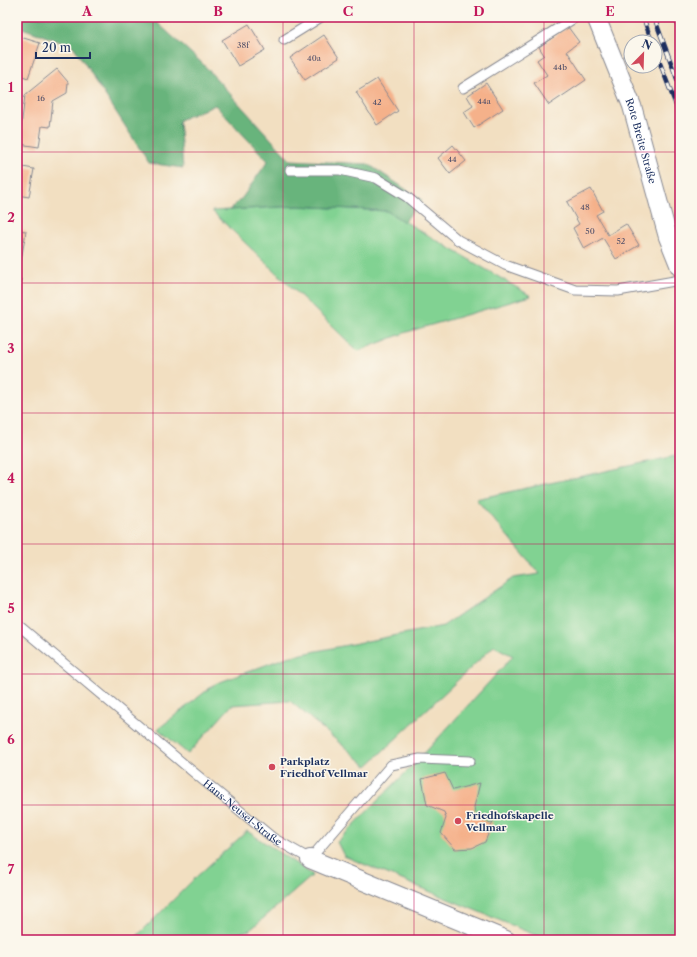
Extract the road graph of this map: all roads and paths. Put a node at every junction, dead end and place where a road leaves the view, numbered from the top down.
1 (321, 17) edge
2 (576, 17) edge
3 (596, 17) edge
4 (284, 40) dead end
5 (463, 88) dead end
6 (290, 170) dead end
7 (680, 267) edge
8 (680, 280) edge
9 (17, 624) edge
10 (470, 762) dead end
11 (310, 859) junction
12 (506, 940) edge

1 - 4 lane
2 - 5 lane
3 - 7 street, Rote Breite Straße
6 - 8 lane
9 - 11 lane, Hans-Neusel-Straße
10 - 11 lane
11 - 12 street, Hans-Neusel-Straße

